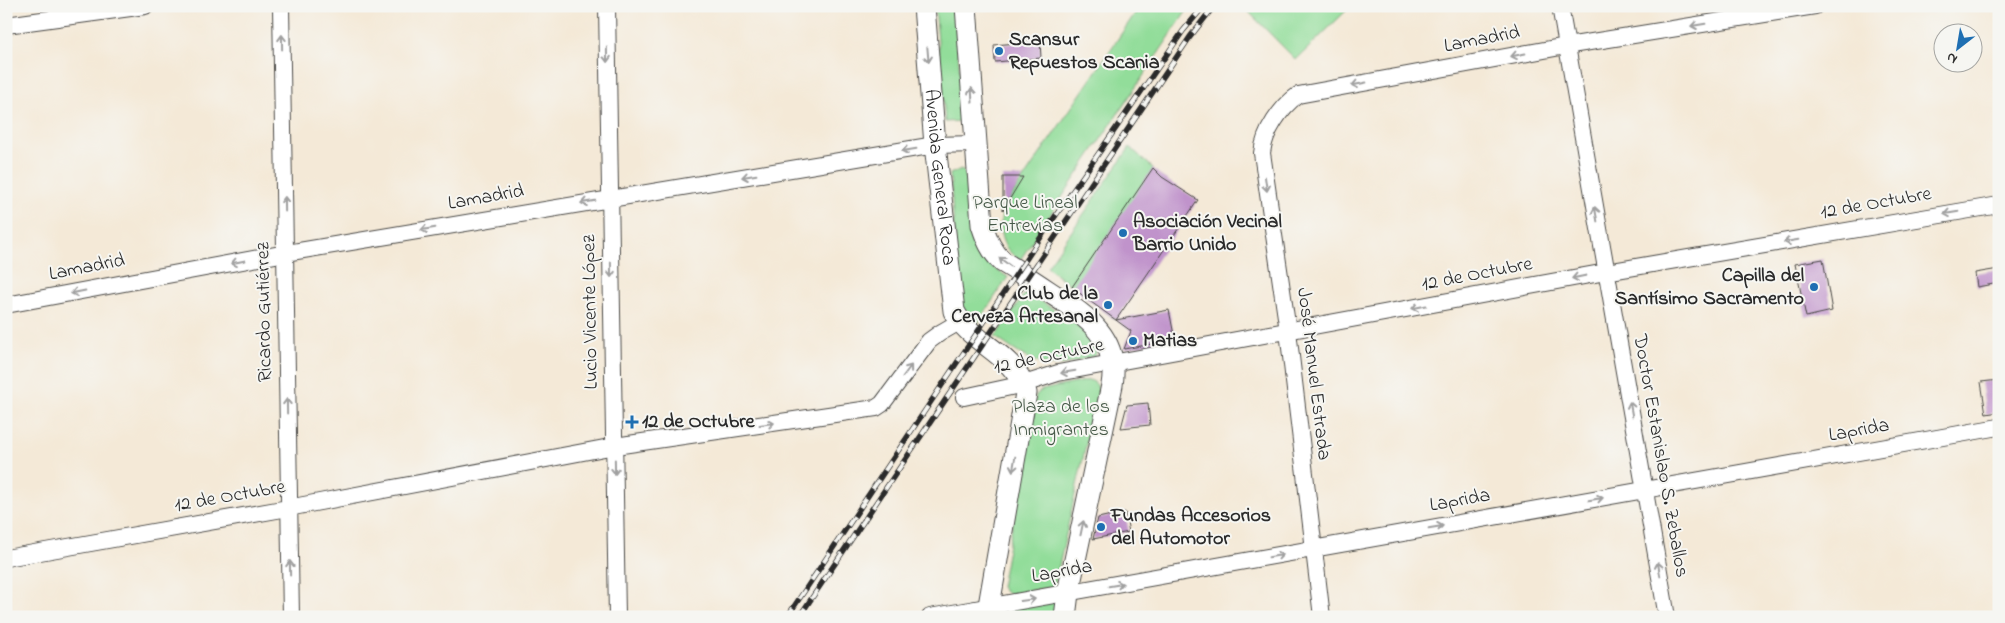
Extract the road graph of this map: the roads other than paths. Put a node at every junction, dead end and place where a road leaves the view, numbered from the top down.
1 (145, 6) edge
2 (281, 6) edge
3 (607, 6) edge
4 (924, 6) edge
5 (966, 6) edge
6 (1560, 6) edge
7 (1815, 6) edge
8 (6, 25) edge
9 (1566, 46) junction
10 (1266, 137) joint
11 (975, 144) junction
12 (935, 145) junction
13 (610, 198) junction
14 (1999, 205) edge
15 (286, 253) junction
16 (1606, 272) junction
17 (6, 305) edge
18 (960, 322) junction
19 (1288, 331) junction
20 (1114, 364) junction
21 (1024, 384) junction
22 (964, 397) dead end
23 (1999, 428) edge
24 (615, 446) junction
25 (1645, 490) junction
26 (288, 508) junction
27 (1313, 549) junction
28 (6, 558) edge
29 (1068, 593) junction
30 (987, 611) edge
31 (291, 617) edge
32 (617, 617) edge
33 (930, 617) edge
34 (1065, 617) edge
35 (1322, 617) edge
36 (1667, 617) edge

1 - 8 street
15 -> 2 street, Ricardo Gutiérrez
3 -> 13 street, Lucio Vicente López
4 -> 12 main road, Avenida General Roca
11 -> 5 main road, Avenida General Roca
6 - 9 street, Doctor Estanislao S. Zeballos
7 -> 9 street, Lamadrid
9 -> 10 street, Lamadrid
16 -> 9 street, Doctor Estanislao S. Zeballos
10 -> 19 street, José Manuel Estrada
11 - 12 street, Lamadrid
20 -> 11 main road, Avenida General Roca
12 -> 13 street, Lamadrid
12 - 18 main road, Avenida General Roca
13 -> 15 street, Lamadrid
13 -> 24 street, Lucio Vicente López
14 -> 16 street, 12 de Octubre
15 -> 17 street, Lamadrid
26 -> 15 street, Ricardo Gutiérrez
16 -> 19 street, 12 de Octubre
25 -> 16 street, Doctor Estanislao S. Zeballos
18 - 21 main road
24 -> 18 street, 12 de Octubre
19 - 20 street, 12 de Octubre
19 - 27 street, José Manuel Estrada
20 -> 21 street, 12 de Octubre
29 -> 20 main road, Avenida General Roca
21 - 22 street, 12 de Octubre
21 -> 30 main road
23 - 25 street, Laprida
24 - 26 street, 12 de Octubre
24 -> 32 street, Lucio Vicente López
27 -> 25 street, Laprida
36 -> 25 street, Doctor Estanislao S. Zeballos
26 - 28 street, 12 de Octubre
31 -> 26 street, Ricardo Gutiérrez
29 -> 27 street, Laprida
27 - 35 street, José Manuel Estrada
30 -> 29 street, Laprida
29 - 34 main road, Avenida General Roca
30 - 33 street, Laprida

